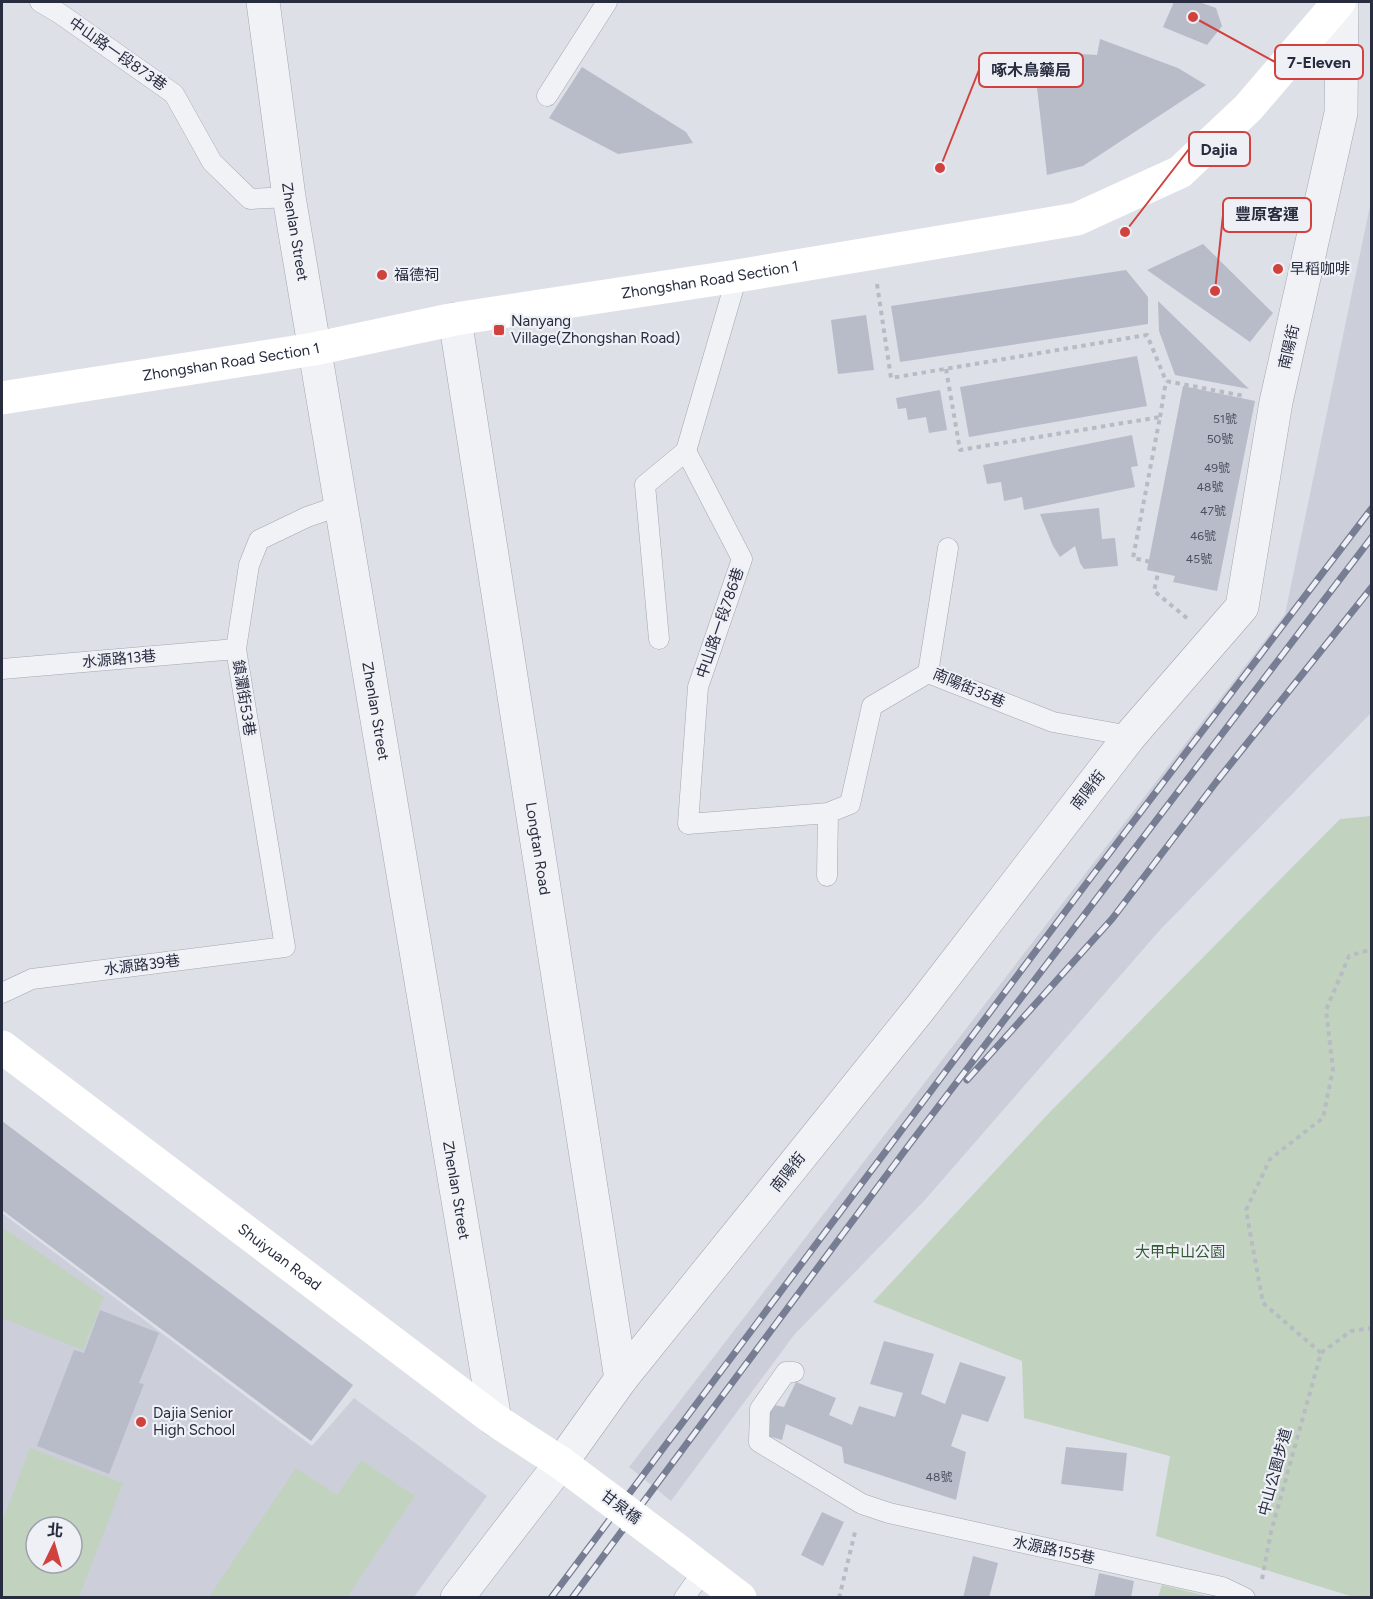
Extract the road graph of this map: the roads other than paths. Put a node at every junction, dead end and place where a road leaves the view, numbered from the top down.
1 (40, 2) edge
2 (262, 2) edge
3 (607, 2) edge
4 (1341, 2) edge
5 (547, 96) dead end
6 (289, 197) junction
7 (737, 276) junction
8 (455, 319) junction
9 (315, 350) junction
10 (2, 398) edge
11 (686, 451) junction
12 (342, 506) junction
13 (948, 548) dead end
14 (659, 639) dead end
15 (236, 649) junction
16 (2, 669) edge
17 (928, 673) junction
18 (1130, 736) junction
19 (828, 813) junction
20 (826, 876) dead end
21 (285, 946) joint
22 (2, 993) edge
23 (2, 1047) edge
24 (794, 1372) dead end
25 (621, 1379) junction
26 (495, 1420) junction
27 (561, 1463) junction
28 (692, 1561) junction
29 (1253, 1592) edge
30 (457, 1598) edge
31 (684, 1598) edge
32 (740, 1598) edge

1 - 6 lane, 中山路一段873巷
2 - 6 street, Zhenlan Street
3 - 5 lane
4 - 7 main road, Zhongshan Road Section 1
4 - 18 street, 南陽街
6 - 9 street, Zhenlan Street
7 - 8 main road, Zhongshan Road Section 1
7 - 11 lane
8 - 9 main road, Zhongshan Road Section 1
8 - 25 street, Longtan Road
9 - 10 main road, Zhongshan Road Section 1
9 - 12 street, Zhenlan Street
11 - 14 lane
11 - 19 lane, 中山路一段786巷
12 - 15 lane, 鎮瀾街53巷
12 - 26 street, Zhenlan Street
13 - 17 lane, 南陽街35巷
15 - 16 lane, 水源路13巷
15 - 21 lane, 鎮瀾街53巷
17 - 18 lane, 南陽街35巷
17 - 19 lane
18 - 25 street, 南陽街
19 - 20 lane
21 - 22 lane, 水源路39巷
23 - 26 main road, Shuiyuan Road
24 - 29 lane, 水源路155巷
25 - 27 street, 南陽街
26 - 27 main road, Shuiyuan Road
27 - 28 main road, 甘泉橋, bridge
27 - 30 street, 南陽街
28 - 31 lane
28 - 32 main road, 甘泉橋

